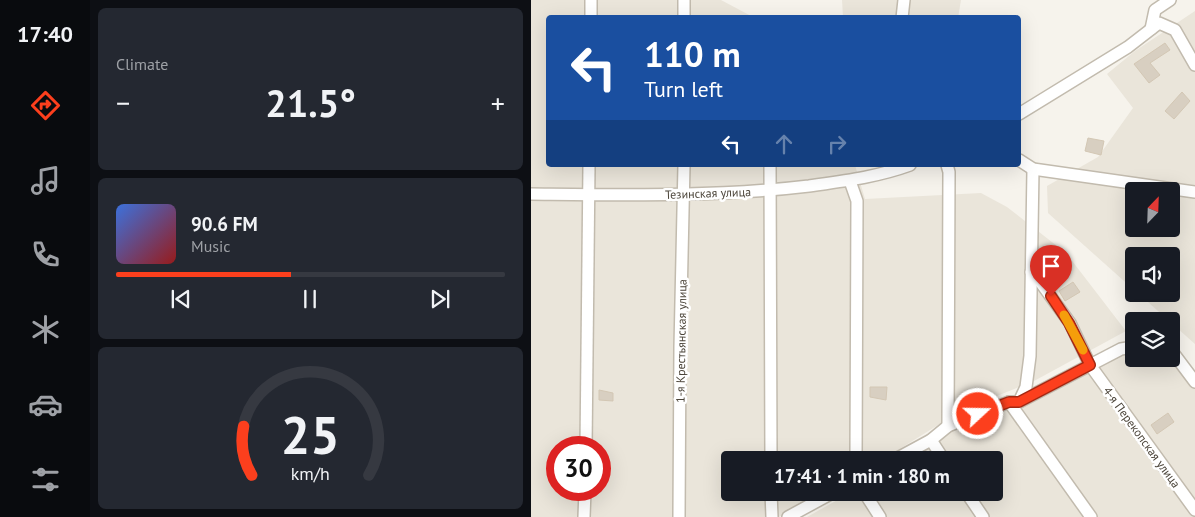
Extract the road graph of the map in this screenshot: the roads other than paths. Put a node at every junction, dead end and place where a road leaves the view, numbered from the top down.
1 (591, 0) edge
2 (684, 0) edge
3 (904, 0) edge
4 (1170, 0) edge
5 (591, 15) edge
6 (684, 15) edge
7 (902, 15) edge
8 (1151, 29) junction
9 (1195, 65) edge
10 (1021, 113) edge
11 (1021, 161) edge
12 (589, 167) edge
13 (684, 167) edge
14 (770, 167) edge
15 (900, 167) edge
16 (948, 167) edge
17 (1033, 169) junction
18 (885, 170) edge
19 (849, 181) junction
20 (770, 191) junction
21 (1195, 192) edge
22 (531, 194) edge
23 (685, 194) junction
24 (589, 195) junction
25 (1031, 272) junction
26 (1125, 349) edge
27 (1180, 362) edge
28 (1090, 365) junction
29 (1195, 382) edge
30 (1014, 402) junction
31 (948, 426) junction
32 (586, 436) edge
33 (931, 440) junction
34 (771, 451) edge
35 (856, 451) edge
36 (911, 451) edge
37 (939, 451) edge
38 (585, 501) edge
39 (771, 501) edge
40 (817, 501) edge
41 (870, 501) edge
42 (972, 501) edge
43 (1195, 510) edge
44 (584, 517) edge
45 (679, 517) edge
46 (772, 517) edge
47 (788, 517) edge
48 (880, 517) edge
49 (983, 517) edge
50 (1091, 517) edge

1 - 5 street
2 - 6 street
3 - 7 street
4 - 8 street
8 - 9 street
8 - 10 street
11 - 17 street
12 - 24 street
13 - 23 street, 1-я Крестьянская улица
14 - 20 street
15 - 18 street, Тезинская улица
16 - 31 street
17 - 21 street
17 - 25 street
18 - 19 street, Тезинская улица
19 - 20 street, Тезинская улица
19 - 35 street
20 - 23 street, Тезинская улица
20 - 34 street
22 - 24 street, Тезинская улица
23 - 24 street, Тезинская улица
23 - 45 street, 1-я Крестьянская улица
24 - 32 street
25 - 28 street, 4-я Перекопская улица
25 - 30 street
26 - 28 street
27 - 29 street
28 - 30 street
28 - 43 street, 4-я Перекопская улица
30 - 31 street
30 - 50 street
31 - 33 street
33 - 36 street
33 - 37 street
38 - 44 street
39 - 46 street
40 - 47 street
41 - 48 street
42 - 49 street

